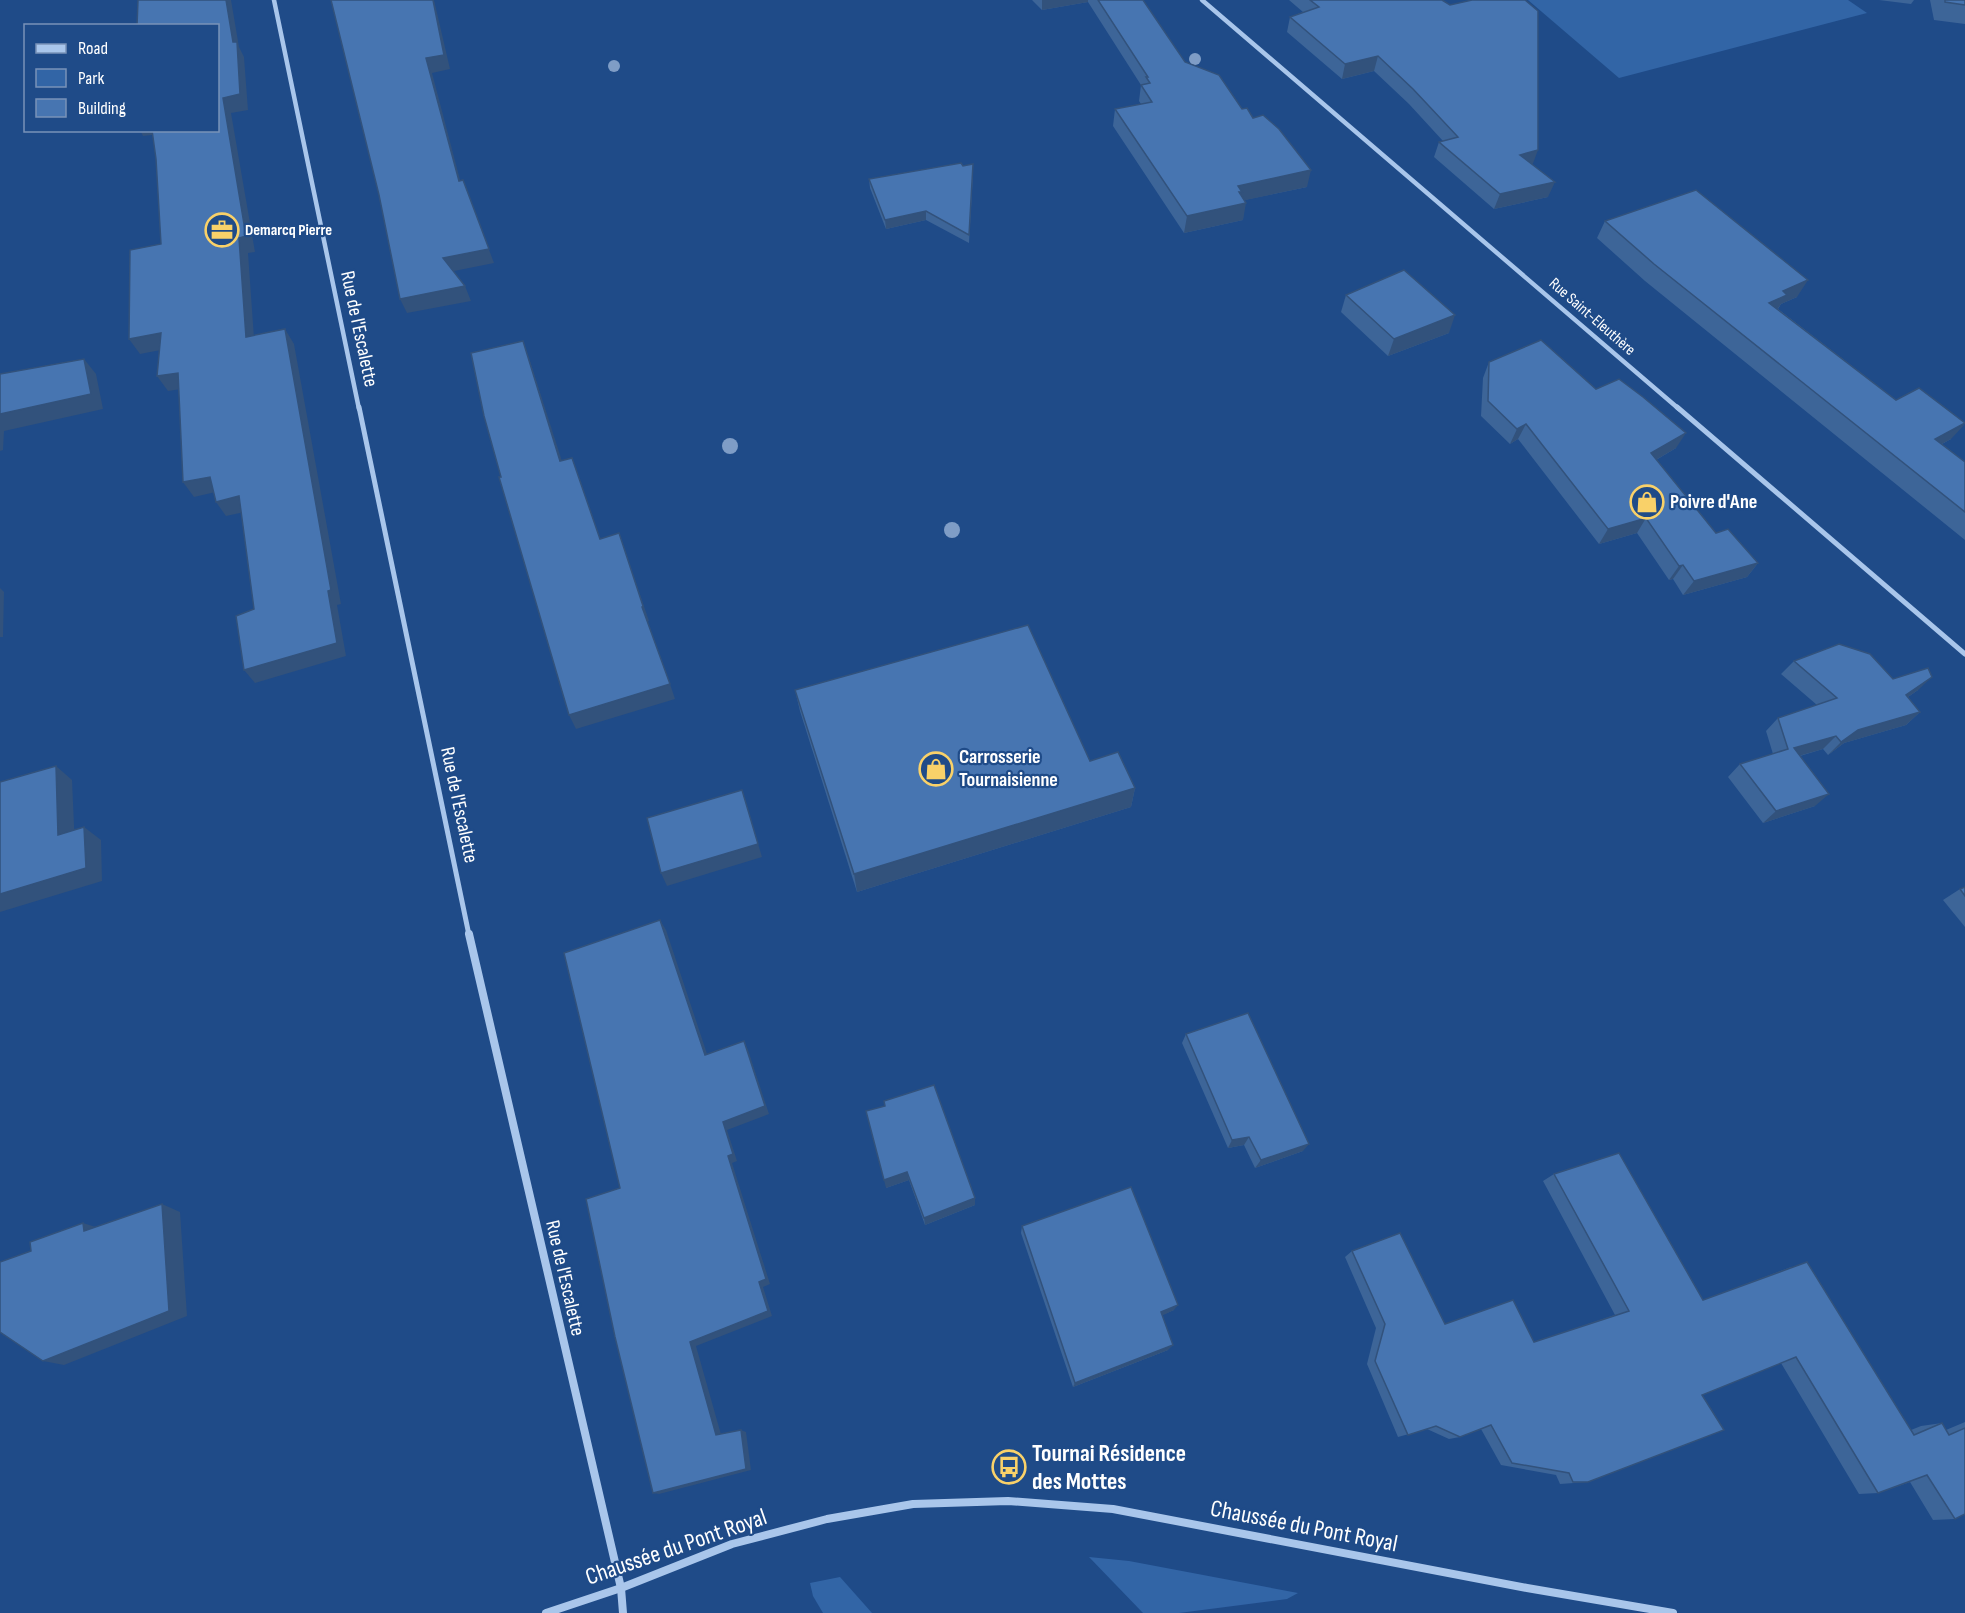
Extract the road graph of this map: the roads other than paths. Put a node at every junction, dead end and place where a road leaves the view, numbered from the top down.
1 (274, 0) edge
2 (1202, 0) edge
3 (1965, 654) edge
4 (621, 1588) junction
5 (546, 1613) edge
6 (623, 1613) edge
7 (1673, 1613) edge

1 - 4 street, Rue de l'Escalette
2 - 3 street, Rue Saint-Eleuthère
4 - 5 street, Chaussée du Pont Royal
4 - 6 street, Rue de l'Escalette
4 - 7 street, Chaussée du Pont Royal

